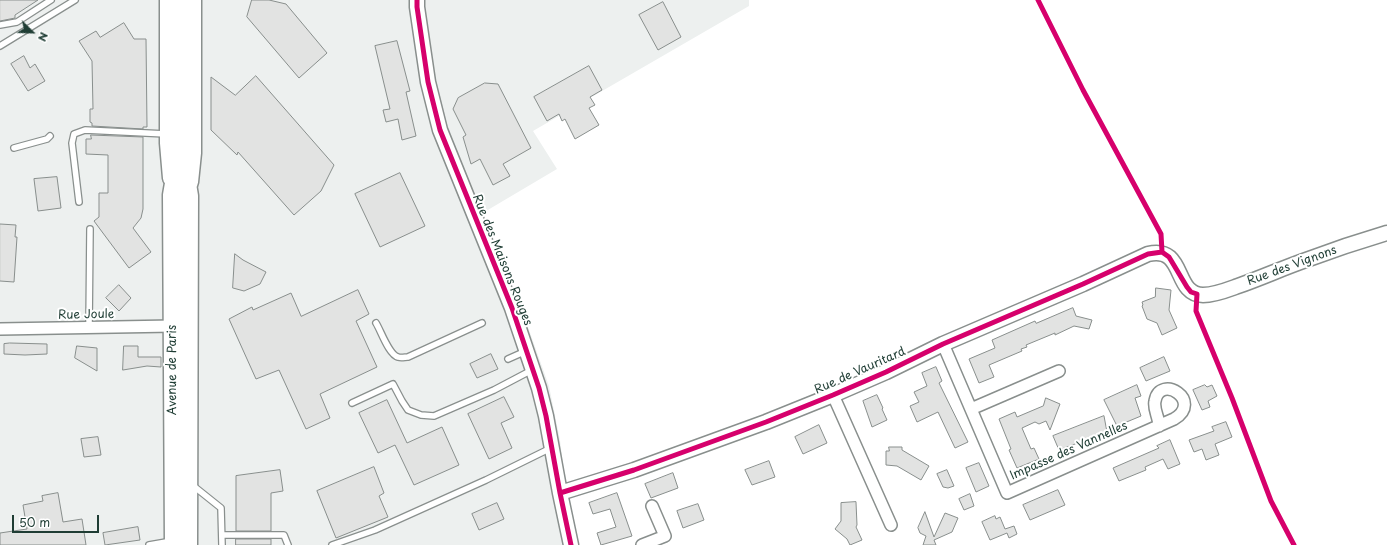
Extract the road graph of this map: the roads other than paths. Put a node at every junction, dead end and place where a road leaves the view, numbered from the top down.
1 (51, 0) edge
2 (75, 0) edge
3 (168, 0) edge
4 (180, 0) edge
5 (193, 0) edge
6 (416, 2) edge
7 (0, 25) edge
8 (0, 46) edge
9 (50, 136) dead end
10 (174, 139) junction
11 (14, 148) dead end
12 (181, 196) junction
13 (79, 202) dead end
14 (90, 230) dead end
15 (1387, 233) edge
16 (1162, 252) joint
17 (376, 323) dead end
18 (482, 323) dead end
19 (173, 326) junction
20 (89, 328) junction
21 (0, 329) edge
22 (943, 344) junction
23 (527, 351) junction
24 (508, 359) dead end
25 (533, 369) junction
26 (1059, 370) dead end
27 (833, 394) junction
28 (352, 404) dead end
29 (971, 409) junction
30 (1159, 426) dead end
31 (552, 448) junction
32 (188, 481) junction
33 (560, 493) junction
34 (652, 506) dead end
35 (891, 524) dead end
36 (222, 536) junction
37 (178, 544) edge
38 (149, 545) edge
39 (222, 545) edge
40 (288, 545) edge
41 (332, 545) edge
42 (571, 545) edge
43 (642, 545) edge

1 - 7 lane
2 - 8 lane
3 - 10 main road, Avenue de Paris
4 - 10 main road, Avenue de Paris
5 - 12 main road, Avenue de Paris
6 - 23 street, Rue des Maisons Rouges
9 - 11 lane
10 - 12 main road, Avenue de Paris
10 - 13 lane
12 - 19 main road, Avenue de Paris
12 - 32 main road, Avenue de Paris
14 - 20 lane
15 - 16 street, Rue des Vignons
16 - 22 street, Rue de Vauritard
17 - 18 lane
19 - 20 street, Rue Joule
19 - 37 main road, Avenue de Paris
20 - 21 street, Rue Joule
22 - 27 street, Rue de Vauritard
22 - 29 street, Impasse des Vannelles
23 - 24 lane
23 - 25 street, Rue des Maisons Rouges
25 - 28 lane
25 - 31 street, Rue des Maisons Rouges
26 - 29 street
27 - 33 street, Rue de Vauritard
27 - 35 street
29 - 30 street, Impasse des Vannelles
31 - 33 street, Rue des Maisons Rouges
31 - 41 lane
32 - 36 lane
32 - 37 main road, Avenue de Paris
33 - 42 street, Rue des Maisons Rouges
34 - 43 street
36 - 39 lane
36 - 40 lane
37 - 38 lane

